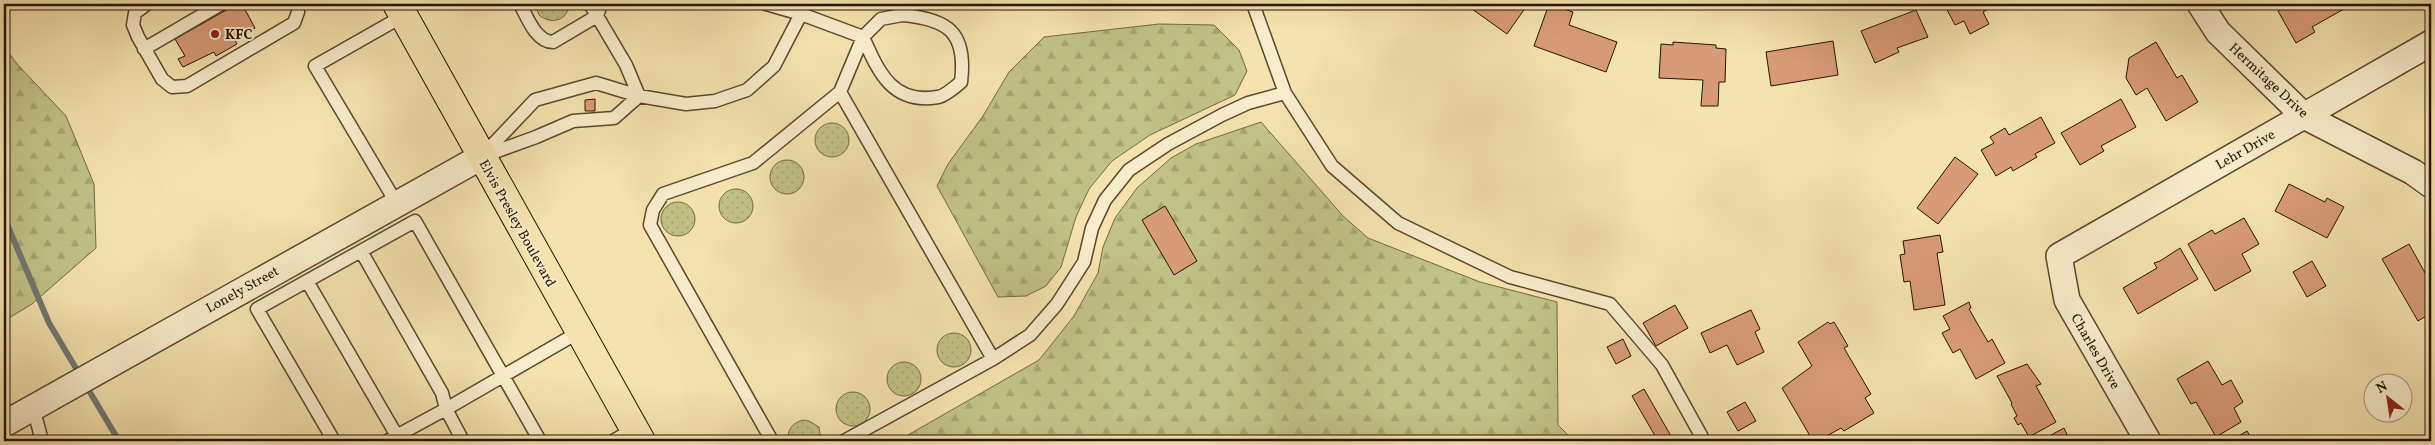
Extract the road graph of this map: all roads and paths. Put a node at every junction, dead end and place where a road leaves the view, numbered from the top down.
1 (147, 4) edge
2 (222, 4) edge
3 (296, 4) edge
4 (520, 4) edge
5 (590, 4) edge
6 (766, 4) edge
7 (1254, 4) edge
8 (2200, 4) edge
9 (802, 9) edge
10 (400, 10) edge
11 (599, 10) edge
12 (863, 37) junction
13 (2431, 43) edge
14 (144, 49) junction
15 (840, 92) junction
16 (1285, 93) junction
17 (639, 96) junction
18 (2304, 116) junction
19 (481, 157) junction
20 (2431, 185) edge
21 (398, 204) junction
22 (361, 251) junction
23 (2059, 256) joint
24 (307, 281) junction
25 (241, 290) junction
26 (257, 309) junction
27 (579, 332) junction
28 (993, 359) junction
29 (504, 376) junction
30 (34, 407) junction
31 (446, 409) junction
32 (4, 424) edge
33 (630, 437) edge
34 (392, 439) edge
35 (42, 441) edge
36 (334, 441) edge
37 (463, 441) edge
38 (540, 441) edge
39 (772, 441) edge
40 (844, 441) edge
41 (1704, 441) edge
42 (2148, 441) edge

1 - 14 lane
2 - 14 lane
3 - 14 lane
4 - 11 lane
5 - 11 lane
6 - 9 lane
7 - 16 lane
8 - 18 street, Hermitage Drive
9 - 12 lane
9 - 17 lane
10 - 19 main road, Elvis Presley Boulevard
10 - 21 lane
11 - 17 lane
12 - 12 lane
12 - 15 lane
13 - 18 street, Lehr Drive
15 - 28 lane
15 - 39 lane
16 - 28 lane
16 - 41 lane
17 - 19 lane
17 - 19 lane
18 - 20 street, Hermitage Drive
18 - 23 street, Lehr Drive
19 - 21 street, Lonely Street
19 - 27 main road, Elvis Presley Boulevard
21 - 25 street, Lonely Street
22 - 24 lane
22 - 29 lane
22 - 31 lane
23 - 42 street, Charles Drive
24 - 26 lane
24 - 34 lane
25 - 26 lane
25 - 30 street, Lonely Street
26 - 36 lane
27 - 29 lane
27 - 33 main road, Elvis Presley Boulevard
28 - 40 lane
29 - 31 lane
29 - 38 lane
30 - 32 street, Lonely Street
30 - 35 lane
31 - 34 lane
31 - 37 lane

